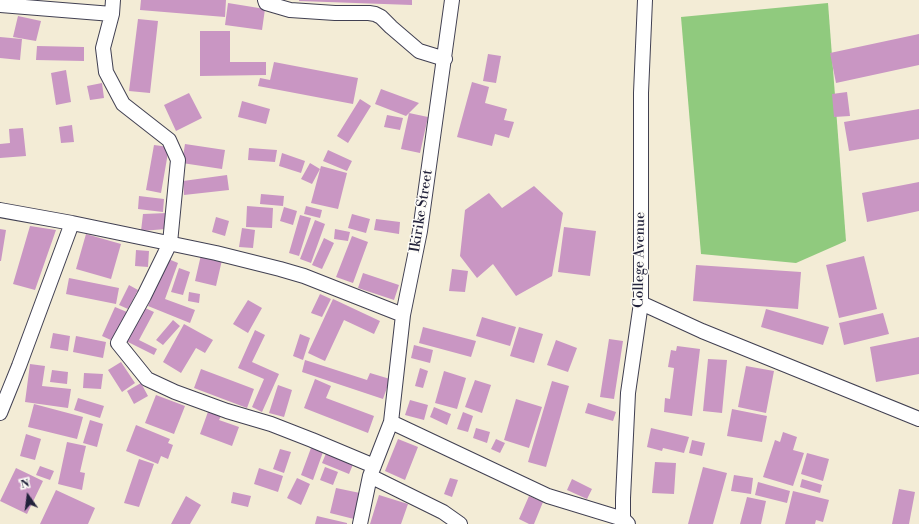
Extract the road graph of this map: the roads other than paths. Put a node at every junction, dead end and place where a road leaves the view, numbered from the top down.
1 (265, 0) edge
2 (452, 0) edge
3 (645, 0) edge
4 (0, 5) edge
5 (112, 7) edge
6 (445, 59) junction
7 (1, 210) edge
8 (72, 223) junction
9 (170, 243) junction
10 (641, 303) junction
11 (403, 315) junction
12 (0, 414) edge
13 (919, 419) edge
14 (391, 422) junction
15 (372, 471) junction
16 (626, 522) edge
17 (360, 524) edge
18 (460, 524) edge

1 - 6 street
2 - 6 street, Ikirike Street
3 - 10 street, College Avenue
4 - 5 street
5 - 9 street
6 - 11 street, Ikirike Street
7 - 8 street
8 - 9 street
8 - 12 street
9 - 11 street
9 - 15 street
10 - 13 street
10 - 16 street, College Avenue
11 - 14 street, Ikirike Street
14 - 15 street, Ikirike Street
14 - 16 street
15 - 17 street, Ikirike Street
15 - 18 street

